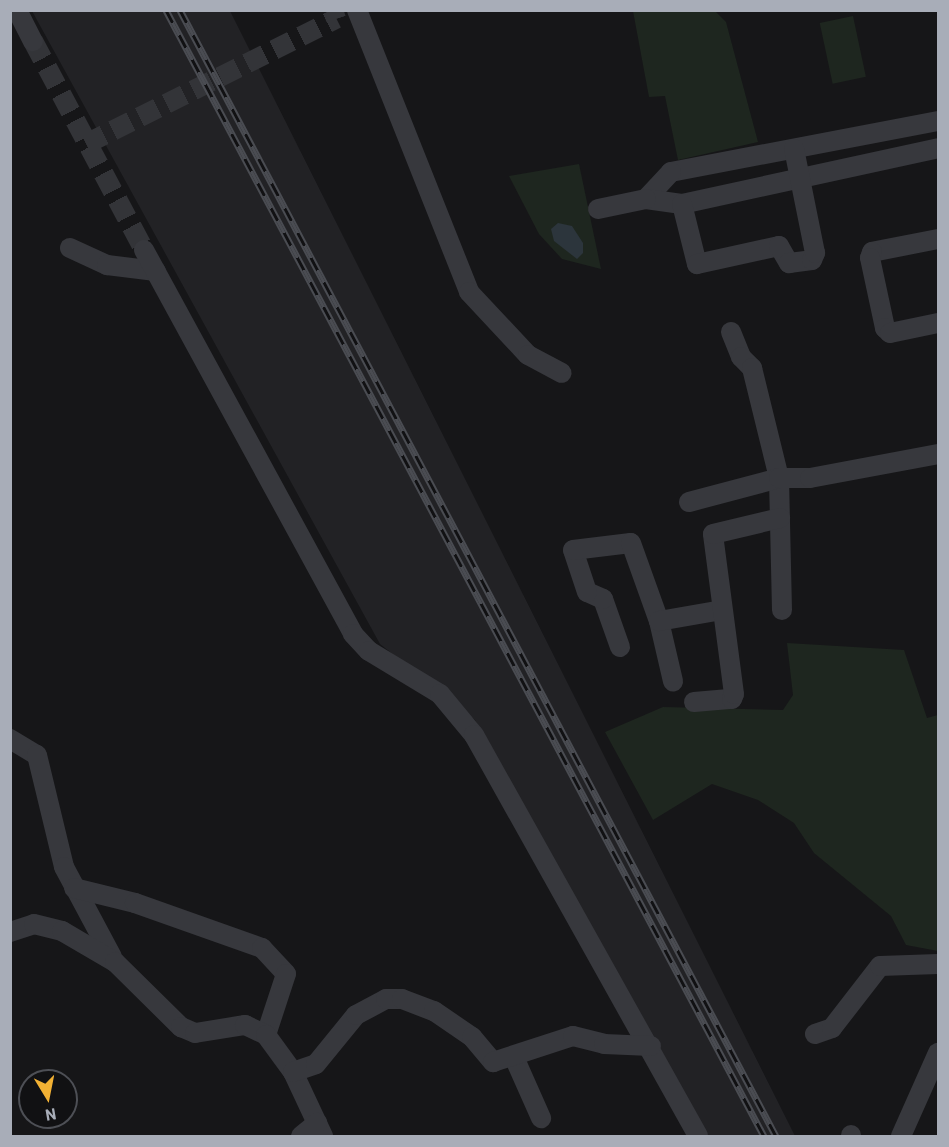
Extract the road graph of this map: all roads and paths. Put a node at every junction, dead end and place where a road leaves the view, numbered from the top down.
1 (17, 10) edge
2 (357, 10) edge
3 (33, 41) tunnel mouth
4 (932, 122) edge
5 (935, 148) edge
6 (794, 149) junction
7 (729, 162) junction
8 (800, 178) junction
9 (735, 190) junction
10 (646, 199) junction
11 (682, 204) junction
12 (598, 209) dead end
13 (939, 239) edge
14 (70, 248) dead end
15 (144, 249) tunnel mouth
16 (156, 271) junction
17 (939, 323) edge
18 (731, 332) dead end
19 (562, 373) dead end
20 (939, 454) edge
21 (779, 478) junction
22 (689, 502) dead end
23 (780, 518) junction
24 (722, 610) junction
25 (782, 610) dead end
26 (659, 621) junction
27 (620, 647) dead end
28 (673, 681) dead end
29 (694, 702) dead end
30 (10, 739) edge
31 (74, 888) junction
32 (10, 932) edge
33 (115, 962) junction
34 (939, 964) edge
35 (814, 1034) dead end
36 (266, 1035) junction
37 (651, 1046) junction
38 (939, 1053) edge
39 (514, 1057) junction
40 (293, 1072) junction
41 (541, 1118) dead end
42 (320, 1130) edge
43 (301, 1137) edge
44 (699, 1137) edge
45 (901, 1137) edge

1 - 3 street
2 - 19 street
4 - 5 street
4 - 6 street
5 - 8 street
6 - 7 street
6 - 8 street
7 - 9 street
7 - 10 street
8 - 9 street
8 - 11 street
9 - 11 street
10 - 11 street
10 - 12 street
13 - 17 street
14 - 16 street
15 - 16 street
16 - 37 street
18 - 21 street
20 - 21 street
21 - 22 street
21 - 23 street
23 - 24 street
23 - 25 street
24 - 26 street
24 - 29 street
26 - 27 street
26 - 28 street
30 - 31 street
31 - 33 street
31 - 36 street
32 - 33 street
33 - 36 street
34 - 35 street
36 - 40 street
37 - 39 street
37 - 44 street
38 - 45 street
39 - 40 street
39 - 41 street
40 - 42 street
42 - 43 street

